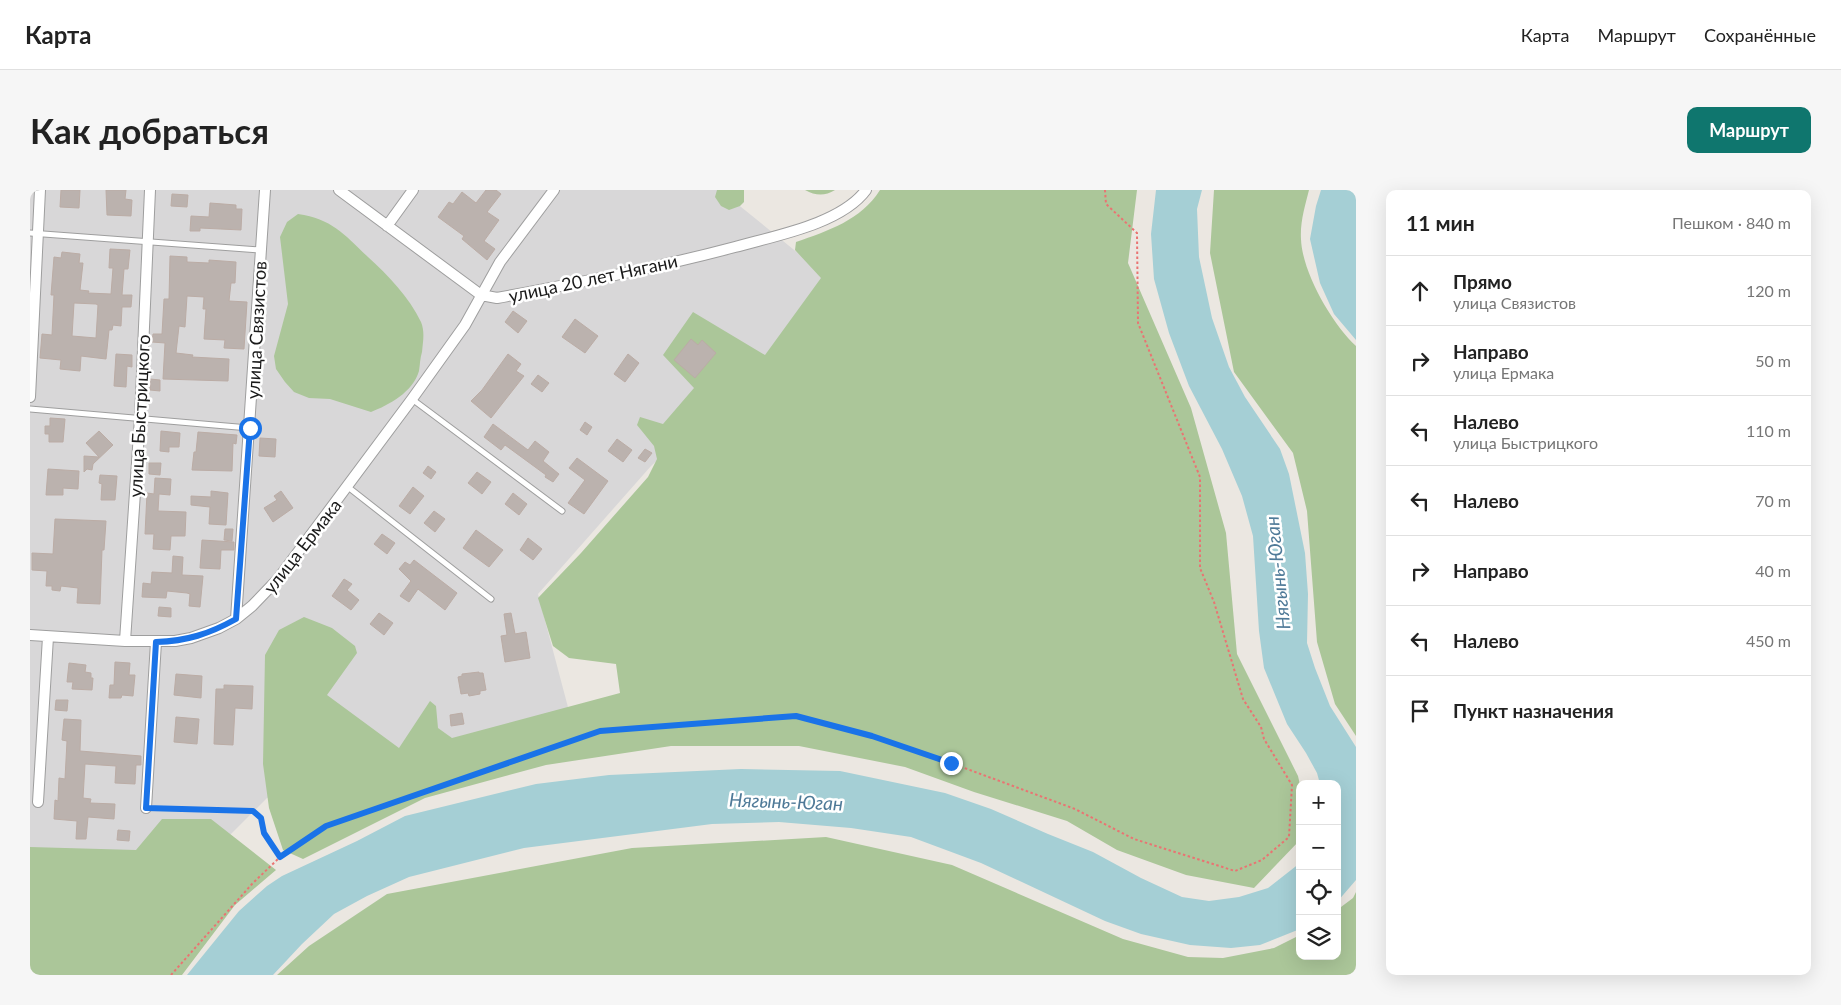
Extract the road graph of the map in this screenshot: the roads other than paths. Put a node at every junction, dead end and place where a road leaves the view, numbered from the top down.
1 (40, 190) edge
2 (150, 190) edge
3 (265, 190) edge
4 (339, 190) edge
5 (413, 190) edge
6 (554, 190) edge
7 (866, 190) edge
8 (387, 226) junction
9 (34, 233) edge
10 (147, 241) junction
11 (260, 250) junction
12 (481, 294) junction
13 (30, 397) edge
14 (412, 399) junction
15 (30, 409) edge
16 (140, 418) junction
17 (250, 428) junction
18 (348, 487) junction
19 (562, 510) dead end
20 (492, 599) dead end
21 (236, 619) junction
22 (30, 635) edge
23 (48, 637) junction
24 (125, 641) junction
25 (156, 642) junction
26 (38, 802) dead end
27 (146, 808) road end

1 - 9 street
2 - 10 street, улица Быстрицкого
3 - 11 street, улица Связистов
4 - 8 street
5 - 8 street
6 - 12 street, улица Ермака
7 - 12 street, улица 20 лет Нягани
8 - 12 street
9 - 10 lane
9 - 13 street
10 - 11 lane
10 - 16 street, улица Быстрицкого
11 - 17 street, улица Связистов
12 - 14 street, улица Ермака
14 - 18 street, улица Ермака
14 - 19 lane
15 - 16 lane
16 - 17 lane
16 - 24 street, улица Быстрицкого
17 - 21 street, улица Связистов
18 - 20 lane
18 - 21 street, улица Ермака
21 - 25 street, улица Ермака
22 - 23 street, улица Ермака
23 - 24 street, улица Ермака
23 - 26 street
24 - 25 street, улица Ермака
25 - 27 street

